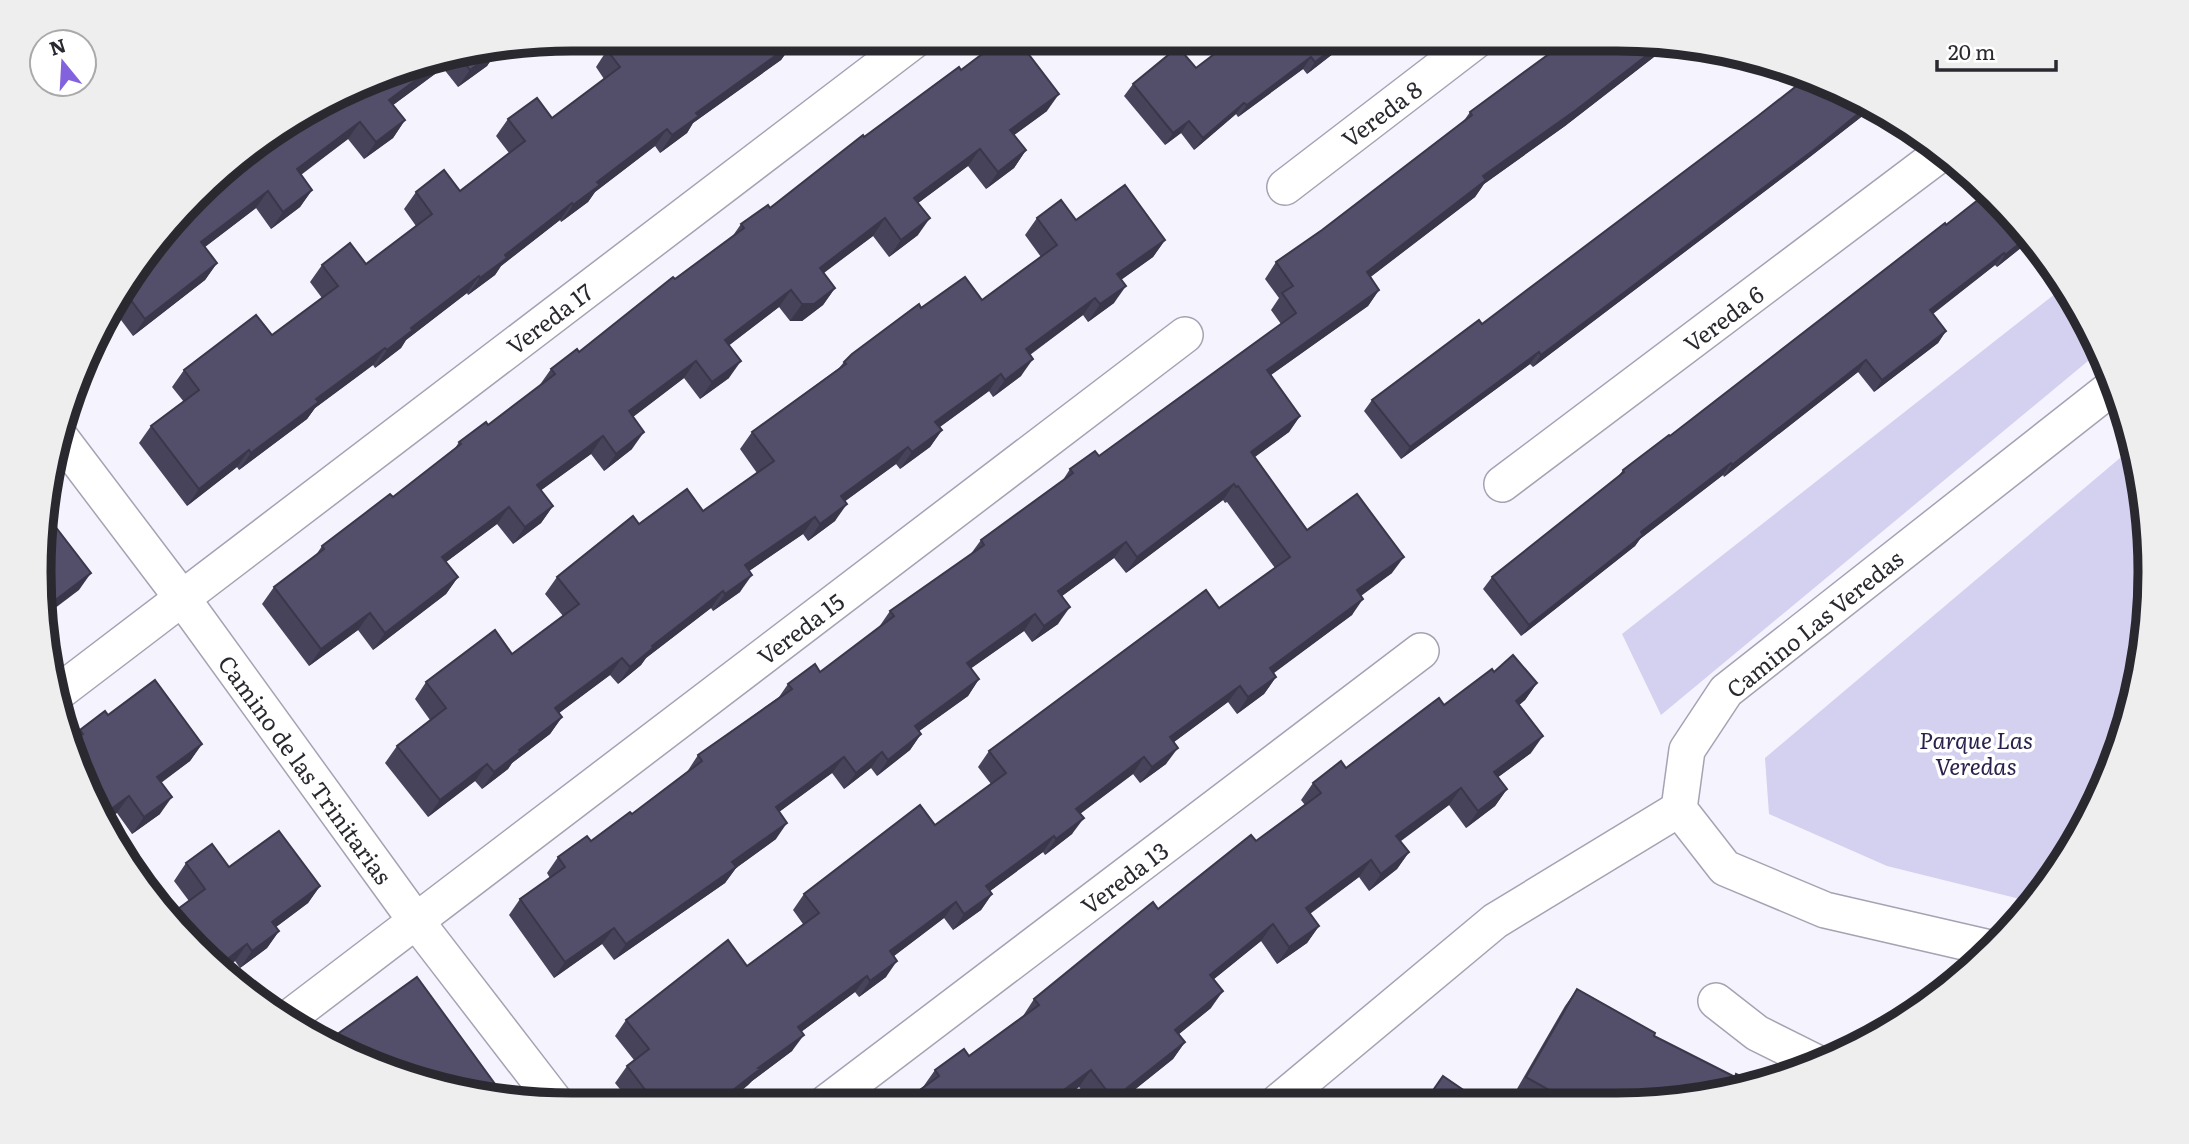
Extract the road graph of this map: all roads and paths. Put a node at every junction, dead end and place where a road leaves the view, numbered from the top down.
1 (900, 51) edge
2 (1462, 51) edge
3 (1934, 158) edge
4 (1284, 187) dead end
5 (1185, 335) dead end
6 (2106, 392) edge
7 (67, 446) edge
8 (1502, 484) dead end
9 (182, 598) junction
10 (1422, 651) dead end
11 (65, 689) edge
12 (1679, 809) junction
13 (416, 921) junction
14 (1976, 950) edge
15 (1716, 1001) dead end
16 (295, 1013) edge
17 (1806, 1058) edge
18 (548, 1092) edge
19 (840, 1093) edge
20 (1289, 1093) edge

1 - 9 street, Vereda 17
2 - 4 street, Vereda 8
3 - 8 street, Vereda 6
5 - 13 street, Vereda 15
6 - 12 street, Camino Las Veredas
7 - 9 street, Camino de las Trinitarias
9 - 11 street, Vereda 17
9 - 13 street, Camino de las Trinitarias
10 - 19 street, Vereda 13
12 - 14 street
12 - 20 street
13 - 16 street, Vereda 15
13 - 18 street, Camino de las Trinitarias
15 - 17 street

